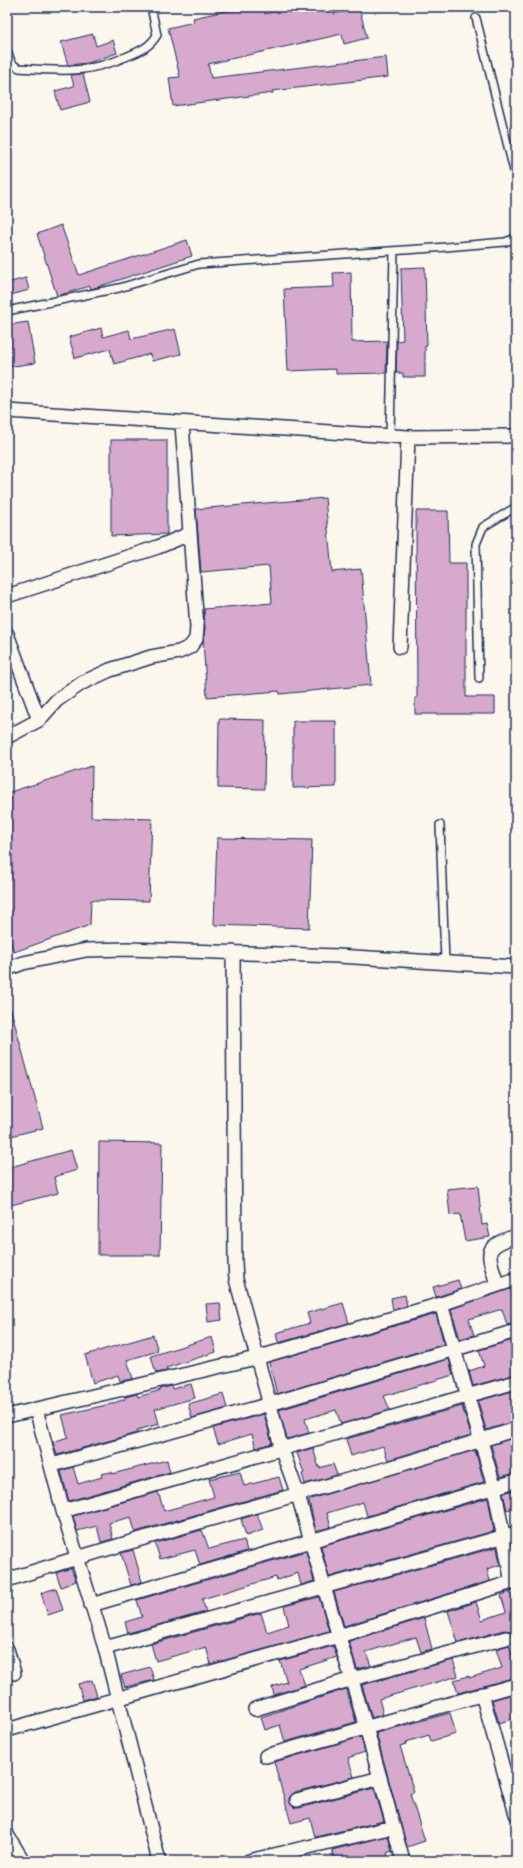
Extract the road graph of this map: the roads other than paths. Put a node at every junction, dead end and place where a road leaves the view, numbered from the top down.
1 (151, 7) edge
2 (476, 18) dead end
3 (7, 51) edge
4 (516, 180) edge
5 (516, 238) edge
6 (394, 251) junction
7 (7, 311) edge
8 (7, 411) edge
9 (182, 424) junction
10 (390, 436) junction
11 (516, 436) edge
12 (408, 437) junction
13 (516, 507) edge
14 (189, 534) junction
15 (7, 596) edge
16 (7, 634) edge
17 (400, 647) dead end
18 (479, 678) dead end
19 (40, 720) junction
20 (7, 737) edge
21 (440, 825) dead end
22 (233, 952) junction
23 (445, 962) junction
24 (516, 967) edge
25 (7, 969) edge
26 (516, 1236) edge
27 (516, 1279) edge
28 (497, 1285) junction
29 (441, 1304) junction
30 (516, 1331) edge
31 (455, 1349) junction
32 (256, 1358) junction
33 (516, 1382) edge
34 (469, 1396) junction
35 (270, 1404) junction
36 (36, 1409) junction
37 (7, 1416) edge
38 (516, 1430) edge
39 (481, 1441) junction
40 (282, 1450) junction
41 (52, 1465) junction
42 (516, 1481) edge
43 (494, 1486) junction
44 (298, 1495) junction
45 (63, 1511) junction
46 (510, 1535) edge
47 (311, 1540) junction
48 (77, 1557) junction
49 (7, 1580) edge
50 (514, 1582) edge
51 (324, 1587) junction
52 (92, 1605) junction
53 (339, 1636) junction
54 (506, 1638) dead end
55 (105, 1648) junction
56 (7, 1649) edge
57 (14, 1673) dead end
58 (352, 1679) junction
59 (516, 1685) edge
60 (482, 1694) junction
61 (118, 1698) junction
62 (255, 1709) dead end
63 (366, 1727) junction
64 (7, 1730) edge
65 (266, 1756) dead end
66 (380, 1778) junction
67 (297, 1800) dead end
68 (516, 1814) edge
69 (393, 1827) junction
70 (7, 1835) edge
71 (23, 1861) edge
72 (159, 1861) edge
73 (249, 1861) edge
74 (403, 1861) edge

1 - 3 lane
2 - 4 lane
5 - 6 lane
6 - 7 lane
6 - 10 lane
8 - 9 street
9 - 10 street
9 - 14 street
10 - 12 street
11 - 12 street
12 - 17 street
13 - 18 lane
14 - 15 street
14 - 19 street
16 - 19 street
19 - 20 street
21 - 23 lane
22 - 23 street
22 - 25 street
22 - 32 street
23 - 24 street
26 - 28 street
27 - 28 street
28 - 29 street
29 - 31 street
29 - 32 street
30 - 31 street
31 - 34 street
31 - 35 street
32 - 35 street
32 - 36 street
33 - 34 street
34 - 39 street
34 - 40 street
35 - 40 street
35 - 41 street
36 - 37 street
36 - 41 street
38 - 39 street
39 - 43 street
39 - 44 street
40 - 44 street
40 - 45 street
41 - 45 street
42 - 43 street
43 - 46 street
43 - 47 street
44 - 47 street
44 - 48 street
45 - 48 street
46 - 50 street
46 - 51 street
47 - 51 street
47 - 52 street
48 - 49 street
48 - 52 street
50 - 53 street
51 - 53 street
51 - 55 street
52 - 55 street
53 - 58 street
53 - 61 street
54 - 58 street
55 - 61 street
56 - 57 street
58 - 62 street
58 - 63 street
59 - 60 street
60 - 63 street
60 - 68 street
61 - 64 street
61 - 72 street
63 - 65 street
63 - 66 street
66 - 67 street
66 - 69 street
69 - 73 street
69 - 74 street
70 - 71 street

